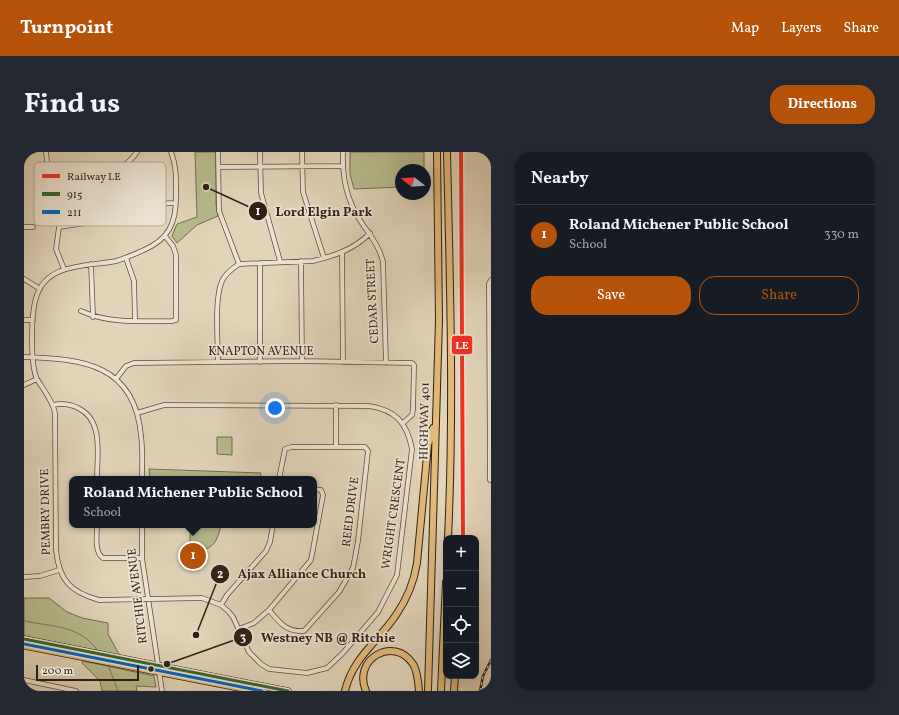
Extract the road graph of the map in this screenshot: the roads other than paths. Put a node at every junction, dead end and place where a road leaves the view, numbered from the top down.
1 (46, 152) edge
2 (136, 152) edge
3 (171, 152) edge
4 (218, 152) edge
5 (260, 152) edge
6 (302, 152) edge
7 (343, 152) edge
8 (437, 152) edge
9 (447, 152) edge
10 (47, 162) edge
11 (129, 162) edge
12 (218, 166) junction
13 (260, 166) junction
14 (342, 166) junction
15 (301, 167) junction
16 (166, 203) edge
17 (176, 203) junction
18 (24, 226) edge
19 (66, 226) edge
20 (33, 227) dead end
21 (370, 233) junction
22 (165, 236) junction
23 (342, 253) junction
24 (126, 258) junction
25 (324, 258) junction
26 (280, 261) junction
27 (301, 261) junction
28 (260, 263) junction
29 (91, 264) junction
30 (239, 264) junction
31 (64, 269) junction
32 (24, 279) edge
33 (491, 280) edge
34 (40, 288) junction
35 (81, 311) dead end
36 (93, 317) junction
37 (24, 320) edge
38 (33, 320) junction
39 (135, 320) junction
40 (24, 357) edge
41 (32, 358) junction
42 (302, 361) junction
43 (218, 362) junction
44 (260, 362) junction
45 (343, 362) junction
46 (386, 363) junction
47 (37, 379) junction
48 (116, 379) junction
49 (24, 385) edge
50 (54, 405) junction
51 (336, 405) junction
52 (137, 413) junction
53 (435, 419) junction
54 (403, 423) junction
55 (336, 446) junction
56 (491, 471) edge
57 (97, 476) edge
58 (142, 476) edge
59 (280, 476) edge
60 (490, 480) dead end
61 (317, 489) edge
62 (450, 499) junction
63 (97, 528) edge
64 (142, 528) edge
65 (272, 528) edge
66 (317, 528) edge
67 (317, 528) edge
68 (448, 535) edge
69 (451, 535) edge
70 (142, 558) junction
71 (59, 570) junction
72 (24, 577) edge
73 (149, 600) junction
74 (221, 605) junction
75 (445, 607) edge
76 (269, 610) junction
77 (239, 629) junction
78 (24, 639) edge
79 (24, 646) edge
80 (157, 665) junction
81 (159, 672) junction
82 (455, 679) edge
83 (24, 680) edge
84 (76, 691) edge
85 (162, 691) edge
86 (254, 691) edge
87 (288, 691) edge
88 (345, 691) edge
89 (366, 691) edge
90 (418, 691) edge
91 (428, 691) edge
92 (441, 691) edge
93 (454, 691) edge

1 - 10 street
2 - 11 street
3 - 17 street
4 - 12 street
5 - 13 street
6 - 15 street
7 - 14 street, CEDAR STREET
8 - 53 highway, HIGHWAY 401
9 - 62 highway
12 - 13 street
12 - 30 street
13 - 15 street
13 - 26 street
14 - 15 street
14 - 21 street, CEDAR STREET
15 - 25 street
16 - 17 street
17 - 22 street
18 - 20 street
19 - 31 street
21 - 23 street
21 - 46 street, CEDAR STREET
22 - 24 street
22 - 39 street
23 - 25 street
23 - 45 street
24 - 29 street
24 - 39 street
25 - 27 street
26 - 27 street
26 - 28 street
27 - 42 street
28 - 30 street
28 - 44 street
29 - 31 street
29 - 36 street
30 - 43 street
31 - 34 street
32 - 34 street
33 - 56 street
34 - 38 street
35 - 36 street
36 - 39 street
37 - 38 street
38 - 41 street
40 - 41 street
41 - 47 street
41 - 48 street
42 - 44 street, KNAPTON AVENUE
42 - 45 street, KNAPTON AVENUE
43 - 44 street, KNAPTON AVENUE
43 - 48 street, KNAPTON AVENUE
45 - 46 street, KNAPTON AVENUE
46 - 54 street, KNAPTON AVENUE
47 - 49 street
47 - 50 street
48 - 52 street
50 - 57 street
50 - 71 street, PEMBRY DRIVE
51 - 52 street, WRIGHT CRESCENT
51 - 54 street, WRIGHT CRESCENT
51 - 55 street
52 - 58 street
53 - 88 highway
53 - 91 highway, HIGHWAY 401
54 - 77 street, WRIGHT CRESCENT
55 - 59 street, REED DRIVE
55 - 76 street, REED DRIVE
56 - 60 street
61 - 67 street
62 - 68 highway
62 - 69 highway
63 - 70 street
64 - 70 street, RITCHIE AVENUE
65 - 74 street
66 - 76 street
70 - 73 street, RITCHIE AVENUE
71 - 72 street
71 - 73 street, PEMBRY DRIVE
73 - 74 street, WRIGHT CRESCENT
73 - 80 street, RITCHIE AVENUE
74 - 77 street, WRIGHT CRESCENT
75 - 92 highway
76 - 77 street
78 - 80 main road
79 - 81 main road
80 - 81 street, RITCHIE AVENUE
80 - 87 main road
81 - 85 street, RITCHIE AVENUE
81 - 86 main road
82 - 93 highway
83 - 84 street
89 - 90 highway

